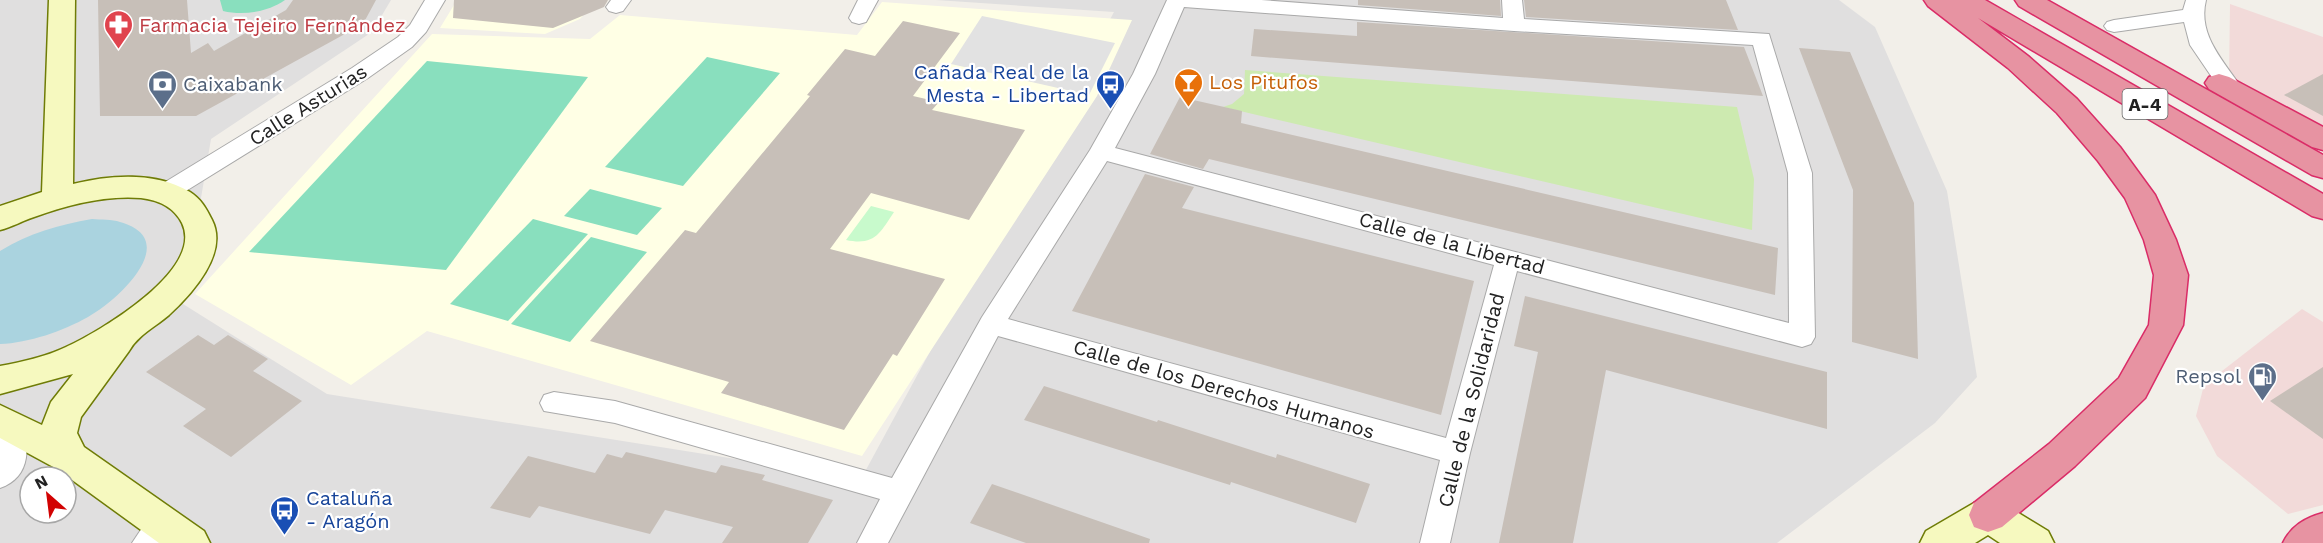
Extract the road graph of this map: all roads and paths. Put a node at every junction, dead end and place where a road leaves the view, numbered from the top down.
1 (62, 0) edge
2 (435, 0) edge
3 (1178, 0) edge
4 (1512, 0) edge
5 (1937, 0) edge
6 (1966, 0) edge
7 (2028, 0) edge
8 (2069, 0) edge
9 (2194, 7) edge
10 (1514, 25) junction
11 (2114, 26) junction
12 (2232, 90) junction
13 (2323, 140) edge
14 (1101, 152) junction
15 (2323, 168) edge
16 (165, 193) junction
17 (57, 197) junction
18 (2323, 208) edge
19 (0, 219) edge
20 (1508, 258) junction
21 (991, 324) junction
22 (126, 331) junction
23 (0, 380) edge
24 (554, 403) dead end
25 (4, 423) edge
26 (1456, 453) junction
27 (70, 458) junction
28 (0, 476) edge
29 (898, 492) junction
30 (1986, 529) edge
31 (2323, 530) edge
32 (166, 536) edge
33 (872, 543) edge
34 (1436, 543) edge
35 (1940, 543) edge
36 (2034, 543) edge
37 (2303, 543) edge

1 - 17 main road
2 - 16 street, Calle Asturias
3 - 10 street
3 - 14 street
4 - 10 street
5 - 30 highway
6 - 18 highway, A-4
7 - 15 highway, A-4
8 - 11 highway
9 - 11 street
9 - 12 street
10 - 20 street, Calle de la Libertad
11 - 12 highway
12 - 13 highway
14 - 20 street, Calle de la Libertad
14 - 21 street
16 - 17 main road
16 - 22 main road
17 - 19 main road
20 - 26 street, Calle de la Solidaridad
21 - 26 street, Calle de los Derechos Humanos
21 - 29 street
22 - 23 main road
22 - 27 main road
24 - 29 street
25 - 27 main road
25 - 28 street
26 - 34 street, Calle de la Solidaridad
27 - 32 main road
29 - 33 street
30 - 35 main road
30 - 36 main road
31 - 37 highway

